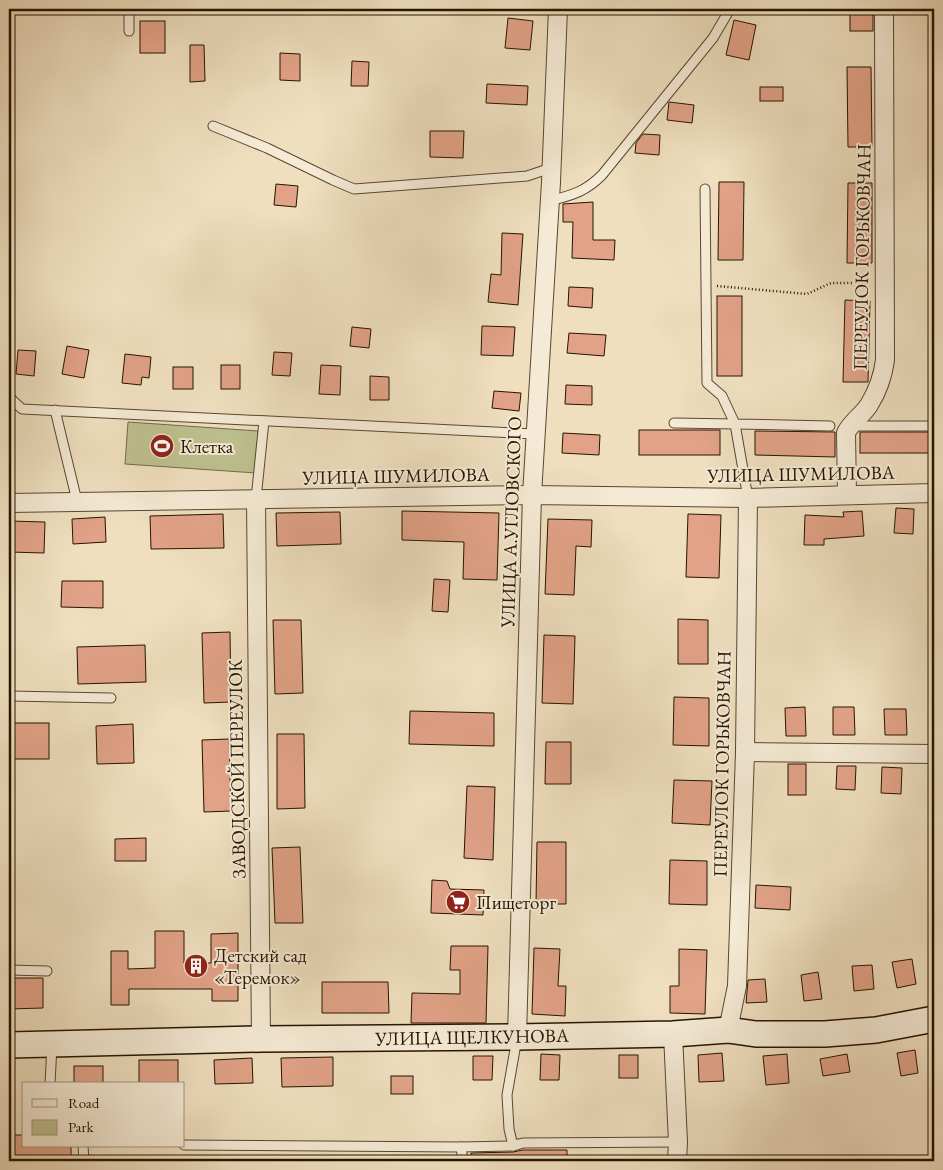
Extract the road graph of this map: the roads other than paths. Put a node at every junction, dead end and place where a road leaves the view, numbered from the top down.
1 (129, 9) edge
2 (558, 9) edge
3 (730, 9) edge
4 (884, 9) edge
5 (129, 31) dead end
6 (213, 126) dead end
7 (551, 168) junction
8 (705, 189) dead end
9 (550, 200) junction
10 (9, 397) edge
11 (55, 410) junction
12 (264, 421) junction
13 (674, 423) dead end
14 (735, 424) junction
15 (830, 426) dead end
16 (850, 426) junction
17 (934, 426) edge
18 (535, 434) junction
19 (934, 493) edge
20 (847, 494) junction
21 (532, 495) junction
22 (748, 498) junction
23 (256, 499) junction
24 (77, 501) junction
25 (9, 503) edge
26 (9, 696) edge
27 (111, 698) dead end
28 (745, 752) junction
29 (934, 754) edge
30 (9, 970) edge
31 (47, 971) dead end
32 (934, 1019) edge
33 (728, 1030) junction
34 (673, 1034) junction
35 (517, 1037) junction
36 (261, 1039) junction
37 (52, 1044) junction
38 (9, 1045) edge
39 (50, 1082) edge
40 (678, 1142) junction
41 (185, 1145) edge
42 (513, 1146) junction
43 (461, 1147) junction
44 (83, 1148) edge
45 (84, 1161) edge
46 (463, 1161) edge
47 (677, 1161) edge

1 - 5 lane
2 - 7 street, УЛИЦА А.УГЛОВСКОГО
3 - 9 lane
4 - 16 street, ПЕРЕУЛОК ГОРЬКОВЧАН
6 - 7 lane
7 - 9 street, УЛИЦА А.УГЛОВСКОГО
8 - 14 lane
9 - 18 street, УЛИЦА А.УГЛОВСКОГО
10 - 11 lane
11 - 12 lane
11 - 24 lane
12 - 18 lane
12 - 23 lane
13 - 14 lane
14 - 15 lane
14 - 22 lane
16 - 17 lane
16 - 20 street
18 - 21 street, УЛИЦА А.УГЛОВСКОГО
19 - 20 street, УЛИЦА ШУМИЛОВА
20 - 22 street, УЛИЦА ШУМИЛОВА
21 - 22 street, УЛИЦА ШУМИЛОВА
21 - 23 street, УЛИЦА ШУМИЛОВА
21 - 35 street, УЛИЦА А.УГЛОВСКОГО
22 - 28 street, ПЕРЕУЛОК ГОРЬКОВЧАН
23 - 24 street, УЛИЦА ШУМИЛОВА
23 - 36 street, ЗАВОДСКОЙ ПЕРЕУЛОК
24 - 25 street, УЛИЦА ШУМИЛОВА
26 - 27 lane
28 - 29 street
28 - 33 street, ПЕРЕУЛОК ГОРЬКОВЧАН
30 - 31 lane
32 - 33 main road, УЛИЦА ЩЕЛКУНОВА
33 - 34 main road, УЛИЦА ЩЕЛКУНОВА
34 - 35 main road, УЛИЦА ЩЕЛКУНОВА
34 - 40 street
35 - 36 main road, УЛИЦА ЩЕЛКУНОВА
35 - 42 lane
36 - 37 main road, УЛИЦА ЩЕЛКУНОВА
37 - 38 main road, УЛИЦА ЩЕЛКУНОВА
37 - 39 lane
40 - 42 lane
40 - 47 street
41 - 43 lane
42 - 43 lane
43 - 46 lane
44 - 45 lane

